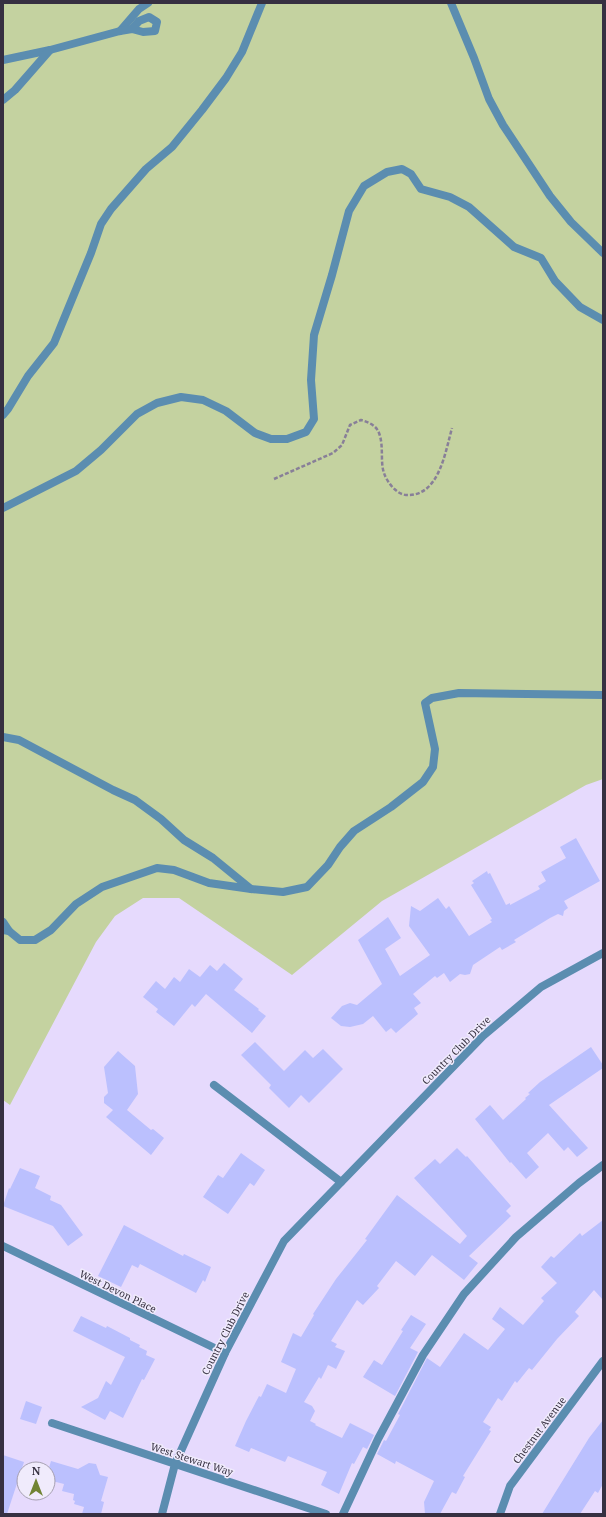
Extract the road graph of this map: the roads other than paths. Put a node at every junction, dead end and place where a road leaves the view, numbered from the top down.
1 (148, 3) edge
2 (262, 3) edge
3 (451, 3) edge
4 (132, 29) dead end
5 (120, 31) junction
6 (50, 50) junction
7 (3, 60) edge
8 (3, 100) edge
9 (603, 253) edge
10 (603, 320) edge
11 (3, 415) edge
12 (3, 508) edge
13 (603, 695) edge
14 (3, 737) edge
15 (251, 889) junction
16 (3, 922) edge
17 (6, 930) edge
18 (603, 954) edge
19 (214, 1086) dead end
20 (603, 1165) edge
21 (341, 1182) junction
22 (3, 1246) edge
23 (225, 1353) junction
24 (603, 1361) edge
25 (52, 1423) dead end
26 (175, 1464) junction
27 (162, 1514) edge
28 (326, 1514) edge
29 (343, 1514) edge
30 (500, 1514) edge

1 - 5 street
2 - 11 street
3 - 9 street
4 - 5 street
5 - 6 street
6 - 7 street
6 - 8 street
10 - 12 street
13 - 15 street
14 - 15 street
15 - 17 street
16 - 17 street
18 - 21 street, Country Club Drive
19 - 21 street
20 - 29 street
21 - 23 street, Country Club Drive
22 - 23 street, West Devon Place
23 - 26 street, Country Club Drive
24 - 30 street, Chestnut Avenue
25 - 26 street, West Stewart Way
26 - 27 street, Country Club Drive
26 - 28 street, West Stewart Way

